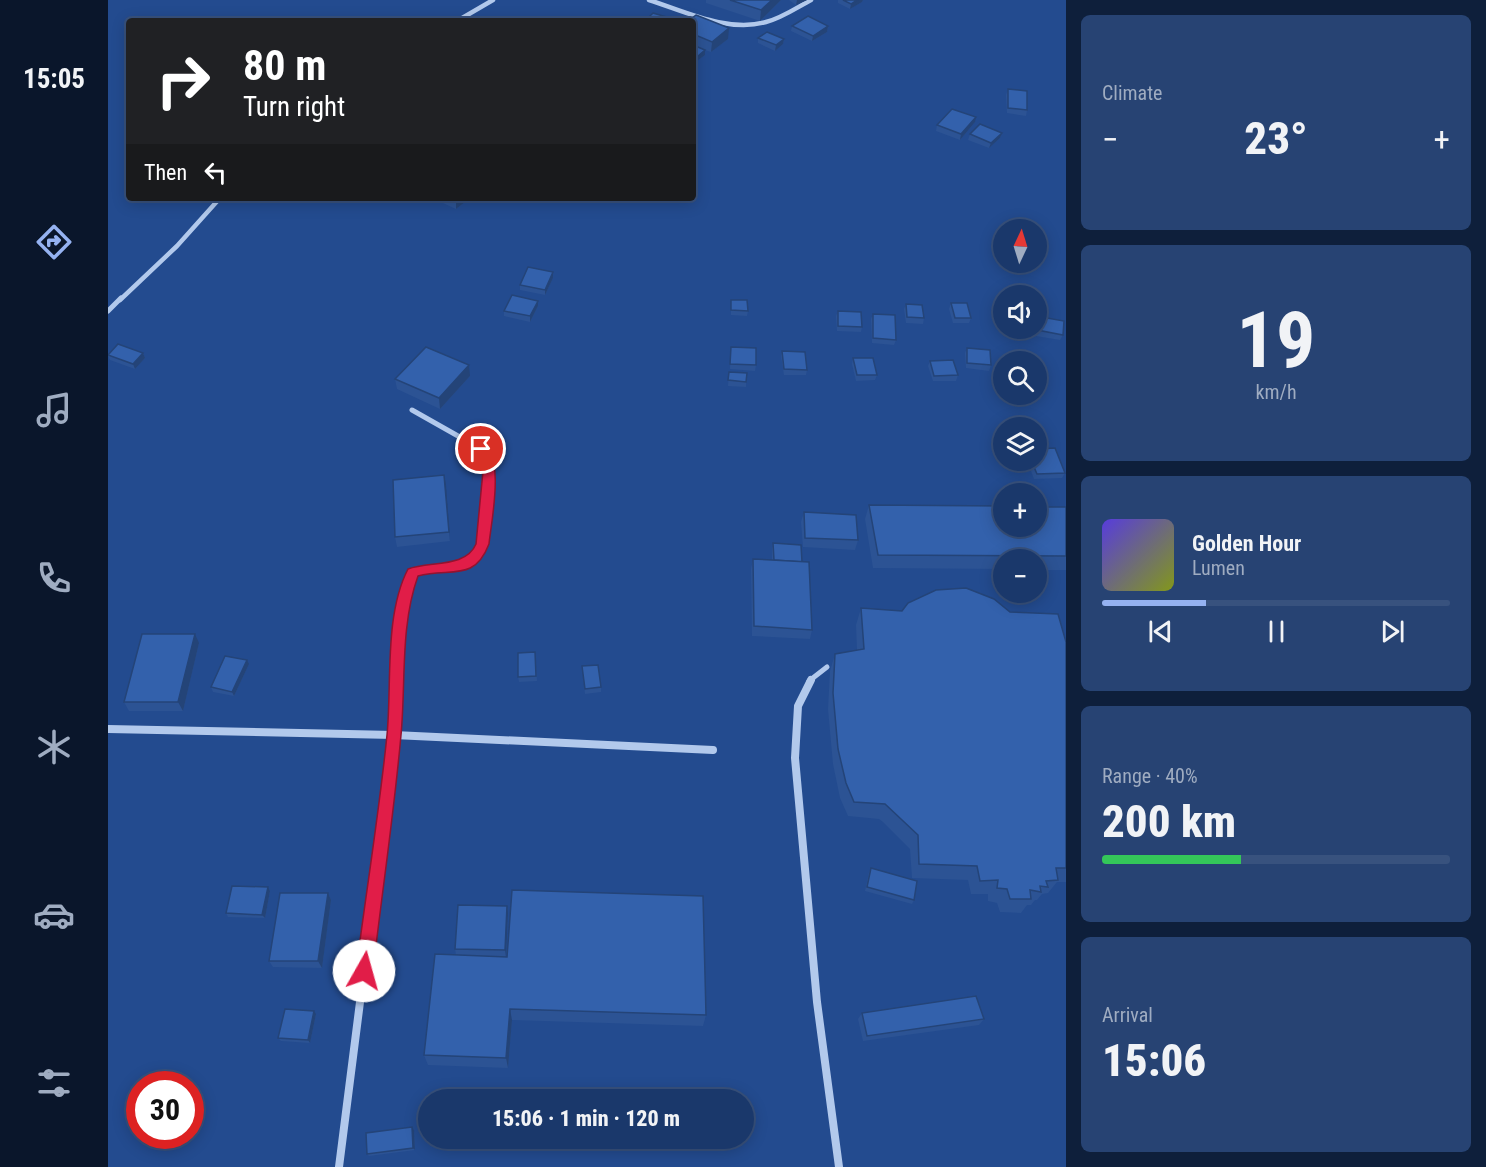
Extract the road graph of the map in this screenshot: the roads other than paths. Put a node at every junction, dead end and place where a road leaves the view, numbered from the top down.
1 (493, 0) edge
2 (650, 0) edge
3 (811, 0) edge
4 (462, 18) edge
5 (217, 201) edge
6 (108, 312) edge
7 (412, 410) dead end
8 (827, 667) dead end
9 (108, 729) edge
10 (394, 735) junction
11 (713, 750) dead end
12 (339, 1167) edge
13 (838, 1167) edge

1 - 4 street
2 - 3 street
5 - 6 street
7 - 10 street
8 - 13 street
9 - 10 street
10 - 11 street
10 - 12 street

